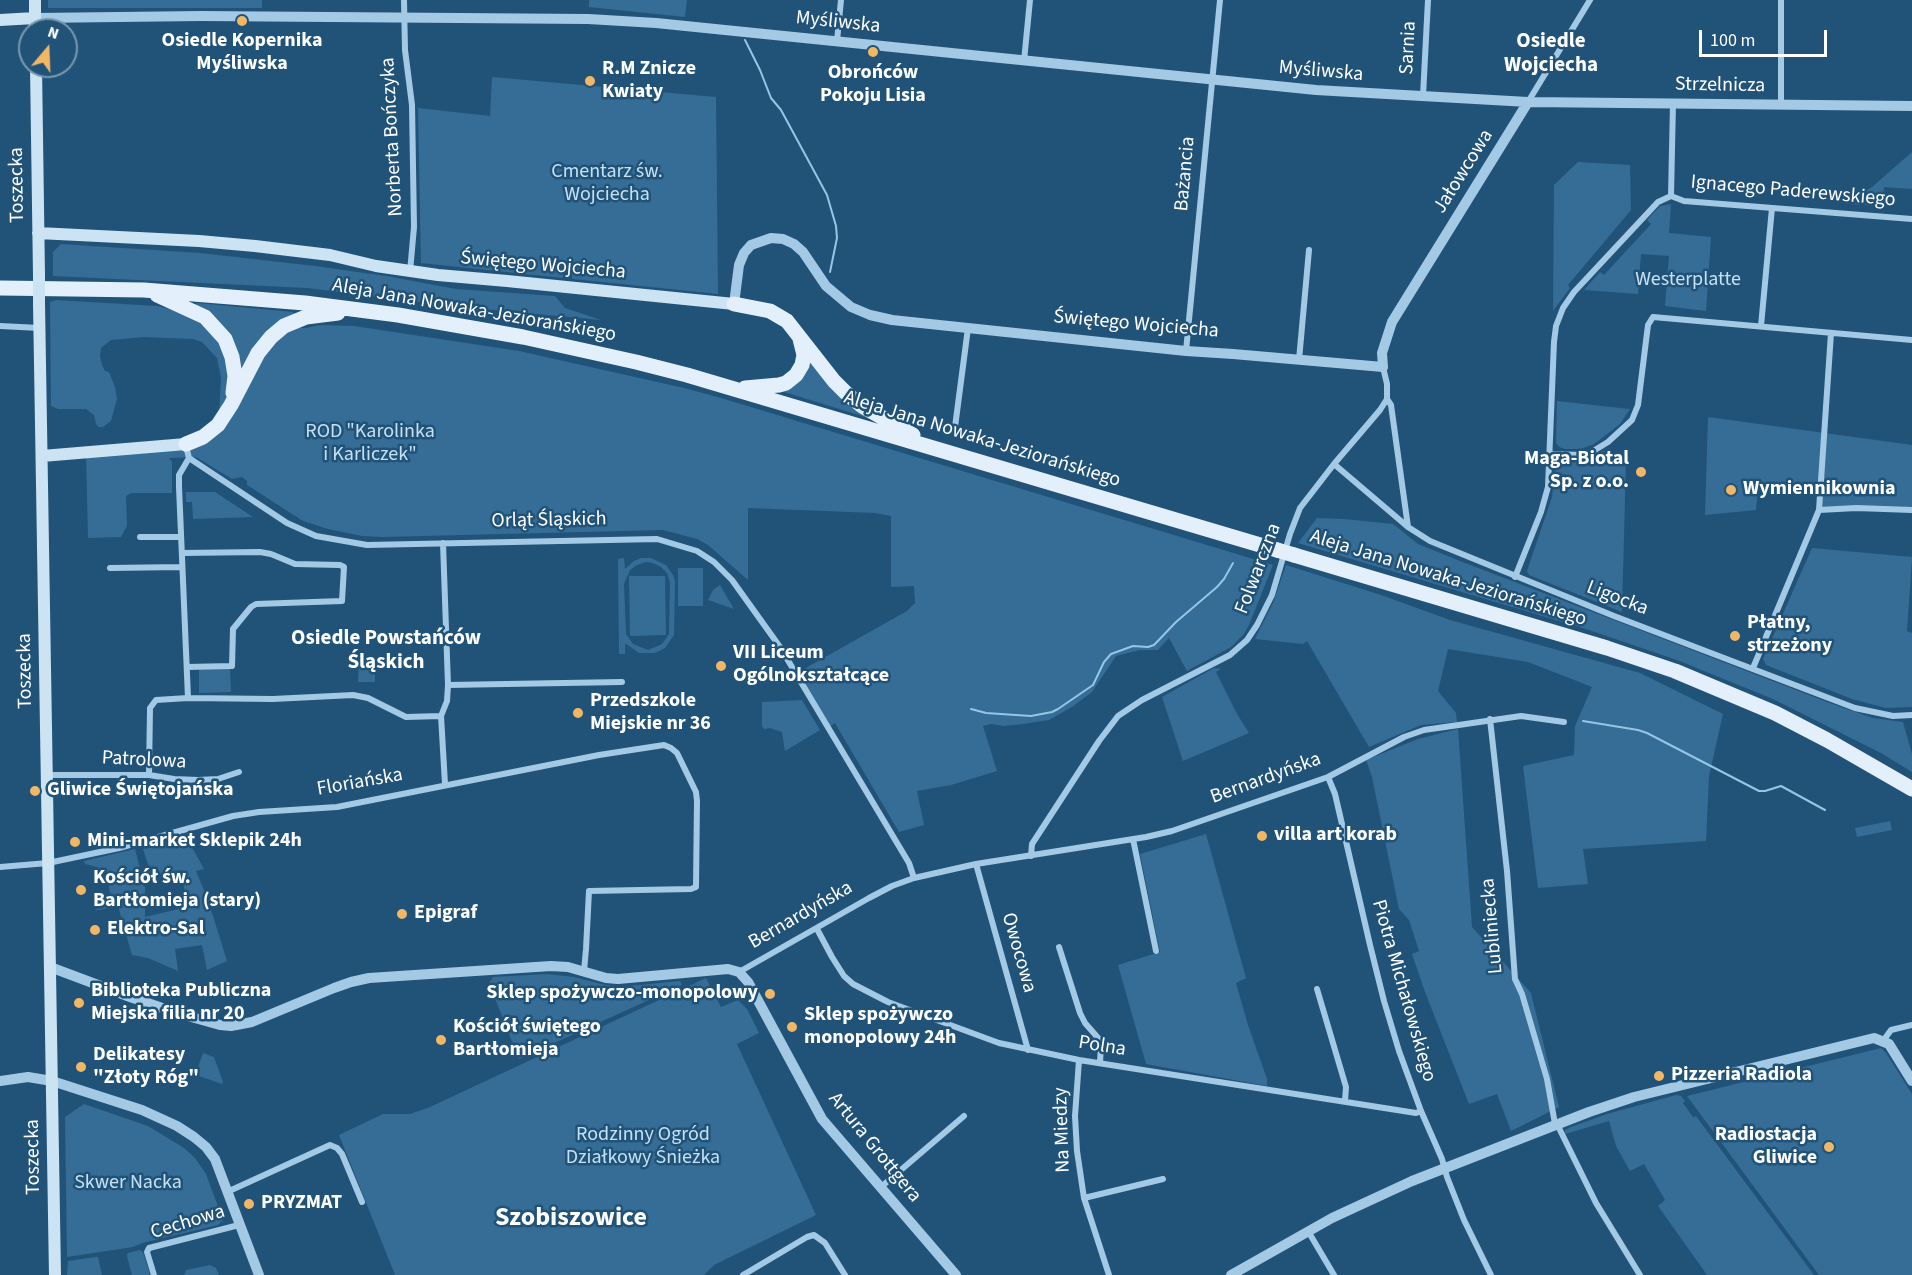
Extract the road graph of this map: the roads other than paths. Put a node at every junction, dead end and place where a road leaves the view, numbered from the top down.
1 (34, 0) edge
2 (404, 0) edge
3 (841, 0) edge
4 (1030, 0) edge
5 (1220, 0) edge
6 (1428, 0) edge
7 (1590, 0) edge
8 (1781, 0) edge
9 (404, 17) junction
10 (35, 18) edge
11 (0, 20) edge
12 (78, 21) edge
13 (18, 22) edge
14 (837, 41) junction
15 (1023, 61) junction
16 (36, 78) edge
17 (1212, 79) junction
18 (1423, 97) junction
19 (1528, 102) junction
20 (1673, 103) junction
21 (1780, 105) junction
22 (1912, 106) edge
23 (1671, 196) junction
24 (1772, 208) junction
25 (1912, 219) edge
26 (38, 233) junction
27 (1309, 250) dead end
28 (410, 272) junction
29 (0, 288) edge
30 (144, 290) junction
31 (734, 304) junction
32 (359, 310) junction
33 (0, 326) edge
34 (1761, 326) junction
35 (40, 328) junction
36 (968, 328) junction
37 (1831, 333) junction
38 (800, 336) junction
39 (1912, 340) edge
40 (1186, 351) junction
41 (1299, 360) junction
42 (1383, 367) junction
43 (733, 388) junction
44 (1387, 399) junction
45 (231, 405) junction
46 (955, 428) dead end
47 (939, 449) junction
48 (187, 451) junction
49 (1550, 454) junction
50 (42, 456) junction
51 (1334, 464) junction
52 (1819, 510) junction
53 (1912, 510) edge
54 (1408, 527) junction
55 (140, 537) dead end
56 (181, 537) junction
57 (443, 543) junction
58 (182, 553) junction
59 (182, 567) junction
60 (110, 568) dead end
61 (1515, 577) junction
62 (187, 667) junction
63 (1753, 668) junction
64 (622, 682) dead end
65 (448, 685) junction
66 (188, 698) junction
67 (1912, 715) edge
68 (441, 716) junction
69 (1490, 719) junction
70 (1564, 722) dead end
71 (239, 772) dead end
72 (47, 775) junction
73 (149, 775) junction
74 (1328, 777) junction
75 (445, 784) junction
76 (1912, 789) edge
77 (1133, 839) junction
78 (1031, 855) junction
79 (48, 863) junction
80 (976, 864) junction
81 (0, 867) edge
82 (914, 878) junction
83 (817, 929) junction
84 (1059, 947) dead end
85 (1155, 951) dead end
86 (50, 967) junction
87 (584, 971) junction
88 (740, 972) junction
89 (1317, 989) dead end
90 (1912, 1025) edge
91 (1883, 1041) junction
92 (1028, 1050) junction
93 (1079, 1060) junction
94 (1100, 1063) junction
95 (0, 1081) edge
96 (52, 1081) junction
97 (1912, 1081) edge
98 (1345, 1101) junction
99 (1421, 1111) junction
100 (964, 1116) dead end
101 (1556, 1124) junction
102 (1443, 1167) junction
103 (1163, 1179) dead end
104 (880, 1187) junction
105 (227, 1192) junction
106 (1084, 1198) junction
107 (362, 1202) dead end
108 (239, 1225) junction
109 (1308, 1231) junction
110 (55, 1275) edge
111 (154, 1275) edge
112 (259, 1275) edge
113 (742, 1275) edge
114 (845, 1275) edge
115 (957, 1275) edge
116 (1109, 1275) edge
117 (1231, 1275) edge
118 (1334, 1275) edge
119 (1491, 1275) edge
120 (1640, 1275) edge

1 - 10 main road
2 - 9 street, Norberta Bończyka
3 - 14 street
4 - 15 street
5 - 17 street, Bażancia
6 - 18 street, Sarnia
7 - 19 street, Jałowcowa
8 - 21 street
9 - 12 street, Myśliwska
9 - 14 street, Myśliwska
9 - 28 street, Norberta Bończyka
11 - 13 main road
14 - 15 street, Myśliwska
15 - 17 street, Myśliwska
16 - 26 main road, Toszecka
17 - 18 street, Myśliwska
17 - 40 street, Bażancia
18 - 19 street, Myśliwska
19 - 20 street, Strzelnicza
19 - 42 street, Jałowcowa
20 - 21 street, Strzelnicza
20 - 23 street
21 - 22 street, Strzelnicza
23 - 24 street, Ignacego Paderewskiego
23 - 49 street
24 - 25 street, Ignacego Paderewskiego
24 - 34 street
26 - 28 main road, Świętego Wojciecha
26 - 35 main road, Toszecka, bridge
27 - 41 street
28 - 31 main road, Świętego Wojciecha
29 - 30 main road, Aleja Jana Nowaka-Jeziorańskiego
30 - 32 main road, Aleja Jana Nowaka-Jeziorańskiego
30 - 45 main road
31 - 36 street, Świętego Wojciecha
31 - 38 main road
32 - 43 main road, Aleja Jana Nowaka-Jeziorańskiego
32 - 45 main road
33 - 35 street
34 - 37 street
34 - 49 street
35 - 50 main road, Toszecka
36 - 40 street, Świętego Wojciecha
36 - 46 street
37 - 39 street
37 - 52 street
38 - 43 main road
38 - 47 main road
40 - 41 street, Świętego Wojciecha
41 - 42 street, Świętego Wojciecha
42 - 44 street
43 - 47 main road, Aleja Jana Nowaka-Jeziorańskiego
44 - 51 street, Folwarczna
44 - 54 street
45 - 48 main road
47 - 76 main road, Aleja Jana Nowaka-Jeziorańskiego, bridge
48 - 50 main road
48 - 56 street
48 - 57 street, Orląt Śląskich
49 - 61 street
50 - 72 main road, Toszecka
51 - 54 street, Ligocka
51 - 78 street, Folwarczna
52 - 53 street
52 - 63 street
54 - 61 street, Ligocka
55 - 56 street
56 - 58 street
57 - 65 street
57 - 82 street, Orląt Śląskich
58 - 59 street
58 - 62 street
59 - 60 street
59 - 62 street
61 - 63 street, Ligocka
62 - 66 street
63 - 67 street, Ligocka
64 - 65 street
65 - 68 street
66 - 68 street
66 - 73 street
68 - 75 street
69 - 70 street, Bernardyńska
69 - 74 street, Bernardyńska
69 - 101 street, Lubliniecka
71 - 73 street, Patrolowa
72 - 73 street, Patrolowa
72 - 79 main road, Toszecka
74 - 77 street, Bernardyńska
74 - 99 street, Piotra Michałowskiego
75 - 79 street, Floriańska
75 - 87 street, Floriańska
77 - 78 street, Bernardyńska
77 - 85 street
78 - 80 street, Bernardyńska
79 - 81 street, Floriańska
79 - 86 main road, Toszecka
80 - 82 street, Bernardyńska
80 - 92 street, Owocowa
82 - 83 street, Bernardyńska
83 - 88 street, Bernardyńska
83 - 92 street, Polna
84 - 94 street
86 - 87 street, Bernardyńska
86 - 96 main road, Toszecka
87 - 88 street, Bernardyńska
88 - 104 street, Artura Grottgera
89 - 98 street
90 - 91 street
91 - 97 street
91 - 101 street
92 - 93 street, Polna
93 - 94 street, Polna
93 - 106 street, Na Miedzy
94 - 98 street, Polna
95 - 96 street
96 - 105 street
96 - 110 main road, Toszecka
98 - 99 street, Polna
99 - 102 street, Piotra Michałowskiego
100 - 104 street
101 - 102 street
101 - 120 street, Lubliniecka
102 - 109 street
102 - 119 street, Piotra Michałowskiego
103 - 106 street, Na Miedzy
104 - 115 street, Artura Grottgera
105 - 107 street
105 - 108 street
106 - 116 street, Na Miedzy
108 - 111 street, Cechowa
108 - 112 street
109 - 117 street
109 - 118 street
113 - 114 street

